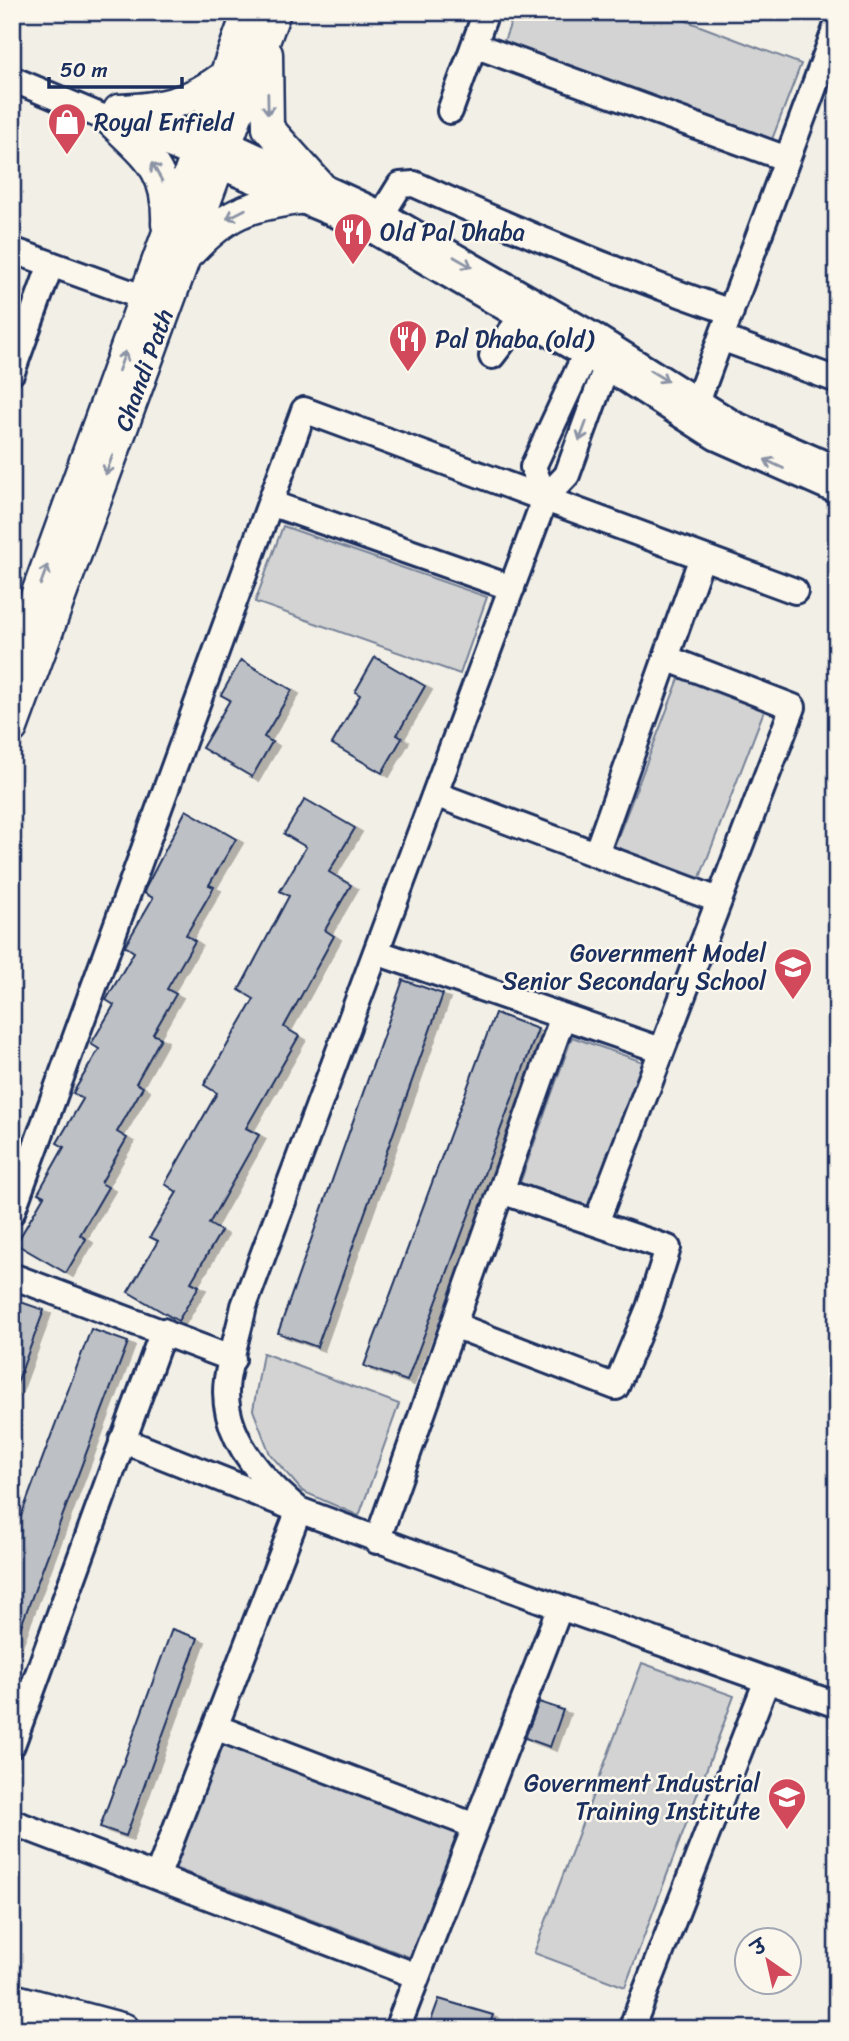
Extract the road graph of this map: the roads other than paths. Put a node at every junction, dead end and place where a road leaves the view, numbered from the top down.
1 (248, 12) edge
2 (486, 12) edge
3 (271, 24) edge
4 (837, 25) edge
5 (474, 44) junction
6 (226, 75) junction
7 (12, 79) edge
8 (450, 111) dead end
9 (114, 115) junction
10 (212, 149) junction
11 (787, 159) junction
12 (309, 192) junction
13 (377, 222) junction
14 (176, 247) junction
15 (12, 250) edge
16 (51, 264) junction
17 (145, 298) junction
18 (526, 309) junction
19 (731, 312) junction
20 (721, 338) junction
21 (599, 351) junction
22 (492, 356) dead end
23 (12, 372) edge
24 (837, 380) edge
25 (694, 410) junction
26 (837, 469) edge
27 (837, 491) edge
28 (545, 498) junction
29 (270, 503) junction
30 (702, 557) junction
31 (512, 588) junction
32 (795, 592) dead end
33 (666, 658) junction
34 (12, 662) edge
35 (12, 729) edge
36 (435, 794) junction
37 (596, 854) junction
38 (719, 900) junction
39 (376, 953) junction
40 (562, 1019) junction
41 (662, 1050) junction
42 (501, 1191) junction
43 (12, 1212) edge
44 (596, 1223) junction
45 (12, 1276) edge
46 (454, 1325) junction
47 (163, 1331) junction
48 (233, 1359) junction
49 (122, 1440) junction
50 (299, 1510) junction
51 (377, 1541) junction
52 (560, 1607) junction
53 (767, 1680) junction
54 (837, 1704) edge
55 (215, 1727) junction
56 (12, 1745) edge
57 (12, 1822) edge
58 (475, 1826) junction
59 (157, 1877) junction
60 (417, 1976) junction
61 (12, 1999) edge
62 (12, 2021) edge
63 (41, 2029) edge
64 (124, 2029) edge
65 (397, 2029) edge
66 (631, 2029) edge

1 - 6 main road, Chandi Path
2 - 5 street
3 - 10 main road, Chandi Path
3 -> 12 main road
4 - 11 street
5 - 8 street
5 - 11 street
6 - 9 main road
6 - 10 main road, Chandi Path
7 - 9 street
9 - 10 street
14 -> 9 main road
10 - 12 street
10 - 14 main road, Chandi Path
11 - 19 street
12 - 13 street
12 -> 14 main road
13 - 18 street
13 - 19 street
14 - 17 main road, Chandi Path
14 -> 35 main road, Chandi Path
15 - 16 street
16 - 17 street
16 - 23 street
34 -> 17 main road, Chandi Path
18 - 21 street
18 - 22 street
19 - 20 street
20 - 24 street
20 - 25 street
21 - 25 street
21 -> 28 street
21 - 28 street
25 - 26 street
27 -> 25 street
28 - 29 street
28 - 30 street
28 - 31 street
29 - 31 street
29 - 43 street
30 - 32 street
30 - 33 street
31 - 36 street
33 - 37 street
33 - 38 street
36 - 37 street
36 - 39 street
37 - 38 street
38 - 41 street
39 - 40 street
39 - 48 street
40 - 41 street
40 - 42 street
41 - 44 street
42 - 44 street
42 - 46 street
44 - 46 street
45 - 47 street
46 - 51 street
47 - 48 street
47 - 49 street
48 - 50 street
49 - 50 street
49 - 56 street
50 - 51 street
50 - 55 street
51 - 52 street
52 - 53 street
52 - 58 street
53 - 54 street
53 - 66 street
55 - 58 street
55 - 59 street
57 - 59 street
58 - 60 street
59 - 60 street
60 - 65 street
61 - 64 main road
62 - 63 main road

